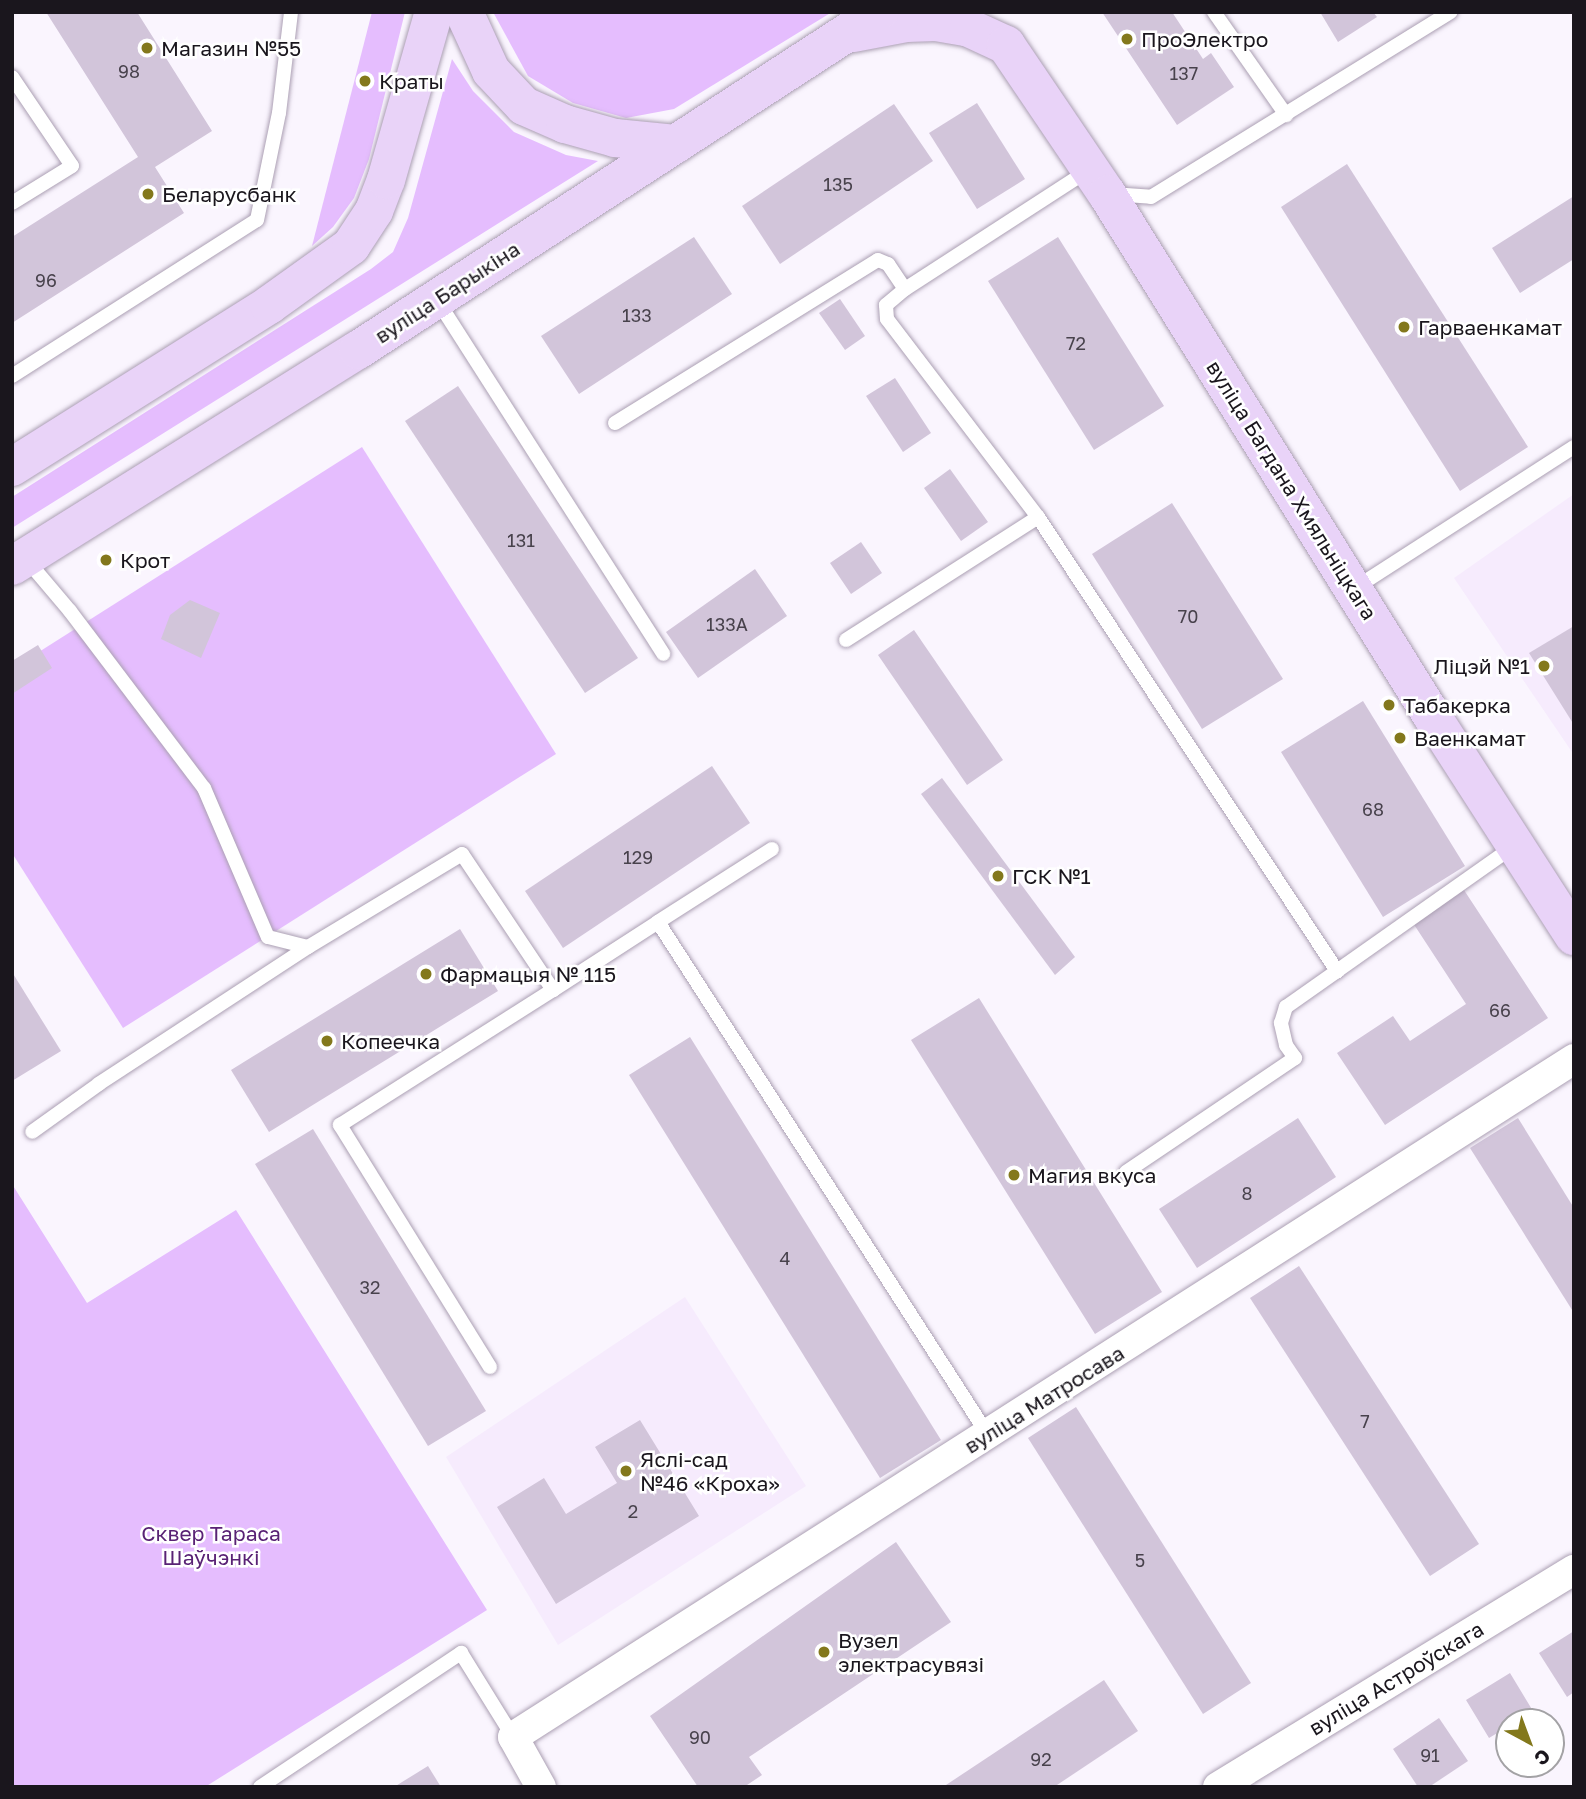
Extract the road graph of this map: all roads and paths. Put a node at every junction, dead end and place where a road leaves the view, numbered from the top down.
1 (291, 12) edge
2 (433, 12) edge
3 (464, 12) edge
4 (879, 12) edge
5 (1214, 12) edge
6 (1450, 12) edge
7 (1008, 29) edge
8 (842, 35) junction
9 (12, 77) edge
10 (1286, 115) junction
11 (676, 144) junction
12 (1099, 182) junction
13 (12, 203) edge
14 (905, 289) junction
15 (437, 298) junction
16 (12, 376) edge
17 (615, 423) dead end
18 (1574, 447) edge
19 (12, 467) edge
20 (1038, 517) junction
21 (19, 562) edge
22 (1354, 589) junction
23 (846, 640) dead end
24 (663, 654) dead end
25 (1515, 845) junction
26 (772, 849) dead end
27 (658, 922) junction
28 (1574, 936) edge
29 (308, 947) junction
30 (1337, 971) junction
31 (553, 990) junction
32 (1574, 1059) edge
33 (32, 1132) dead end
34 (1126, 1172) dead end
35 (490, 1367) dead end
36 (988, 1435) junction
37 (1574, 1570) edge
38 (513, 1737) junction
39 (260, 1787) edge
40 (541, 1787) edge
41 (1218, 1787) edge

1 - 16 lane
2 - 19 main road
3 - 11 main road
4 - 8 main road, вуліца Барыкіна
5 - 10 lane
6 - 10 lane
7 - 8 main road
7 - 12 main road, вуліца Багдана Хмяльніцкага
8 - 11 main road, вуліца Барыкіна
9 - 13 lane
10 - 12 lane
11 - 15 main road, вуліца Барыкіна
12 - 14 lane
12 - 22 main road, вуліца Багдана Хмяльніцкага
14 - 17 lane
14 - 20 lane
15 - 21 main road, вуліца Барыкіна
15 - 24 lane
18 - 22 lane
20 - 23 lane
20 - 30 lane
21 - 29 lane
22 - 25 main road, вуліца Багдана Хмяльніцкага
25 - 28 main road, вуліца Багдана Хмяльніцкага
25 - 30 lane
26 - 27 lane
27 - 31 lane
27 - 36 lane
29 - 31 lane
29 - 33 lane
30 - 34 lane
31 - 35 lane
32 - 36 street, вуліца Матросава
36 - 38 street, вуліца Матросава
37 - 41 street, вуліца Астроўскага
38 - 39 lane
38 - 40 street

